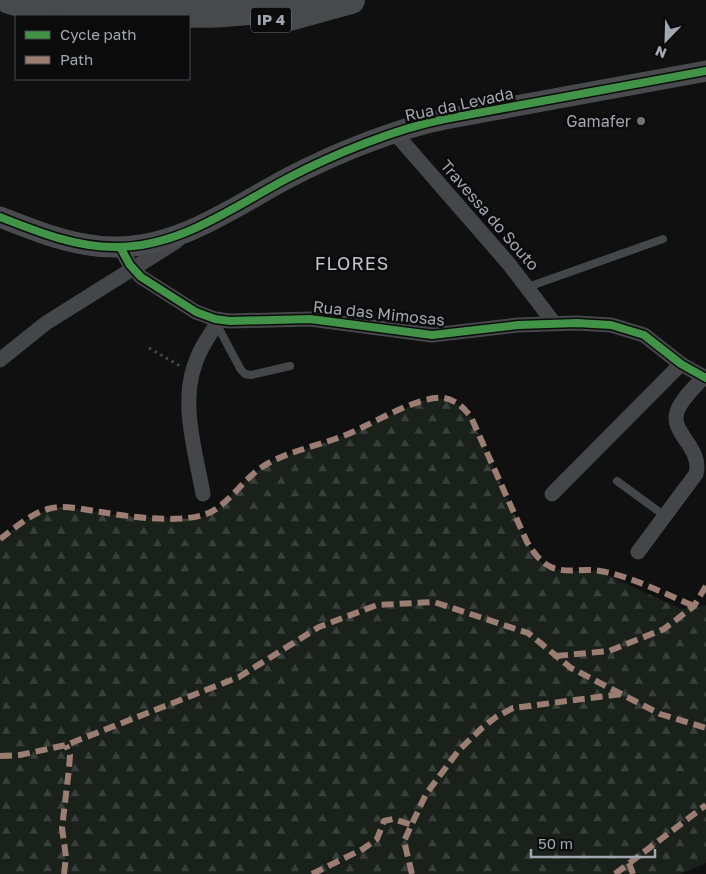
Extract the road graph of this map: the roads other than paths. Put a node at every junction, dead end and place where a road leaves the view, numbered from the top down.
1 (9, 0) edge
2 (61, 0) edge
3 (302, 0) edge
4 (351, 0) edge
5 (64, 15) edge
6 (190, 28) edge
7 (706, 72) edge
8 (395, 133) junction
9 (0, 218) edge
10 (211, 220) junction
11 (663, 239) dead end
12 (120, 247) junction
13 (132, 268) junction
14 (528, 288) junction
15 (218, 323) junction
16 (554, 323) junction
17 (0, 360) edge
18 (682, 364) junction
19 (290, 366) dead end
20 (705, 378) edge
21 (618, 481) dead end
22 (203, 494) dead end
23 (552, 494) dead end
24 (665, 516) junction
25 (638, 552) dead end

1 - 5 highway
2 - 3 highway, IP 4
4 - 6 highway, IP 4
7 - 8 street, Rua da Levada
8 - 10 street, Rua da Levada
8 - 14 street, Travessa do Souto
9 - 12 street, Rua da Levada
10 - 12 street, Rua da Levada
10 - 13 street
11 - 14 lane
12 - 13 street, Rua das Mimosas
13 - 15 street, Rua das Mimosas
13 - 17 street
14 - 16 street, Travessa do Souto
15 - 16 street, Rua das Mimosas
15 - 19 lane
15 - 22 street
16 - 18 street, Rua das Mimosas
18 - 20 street, Rua das Mimosas
18 - 23 street
20 - 24 street
21 - 24 lane
24 - 25 street

